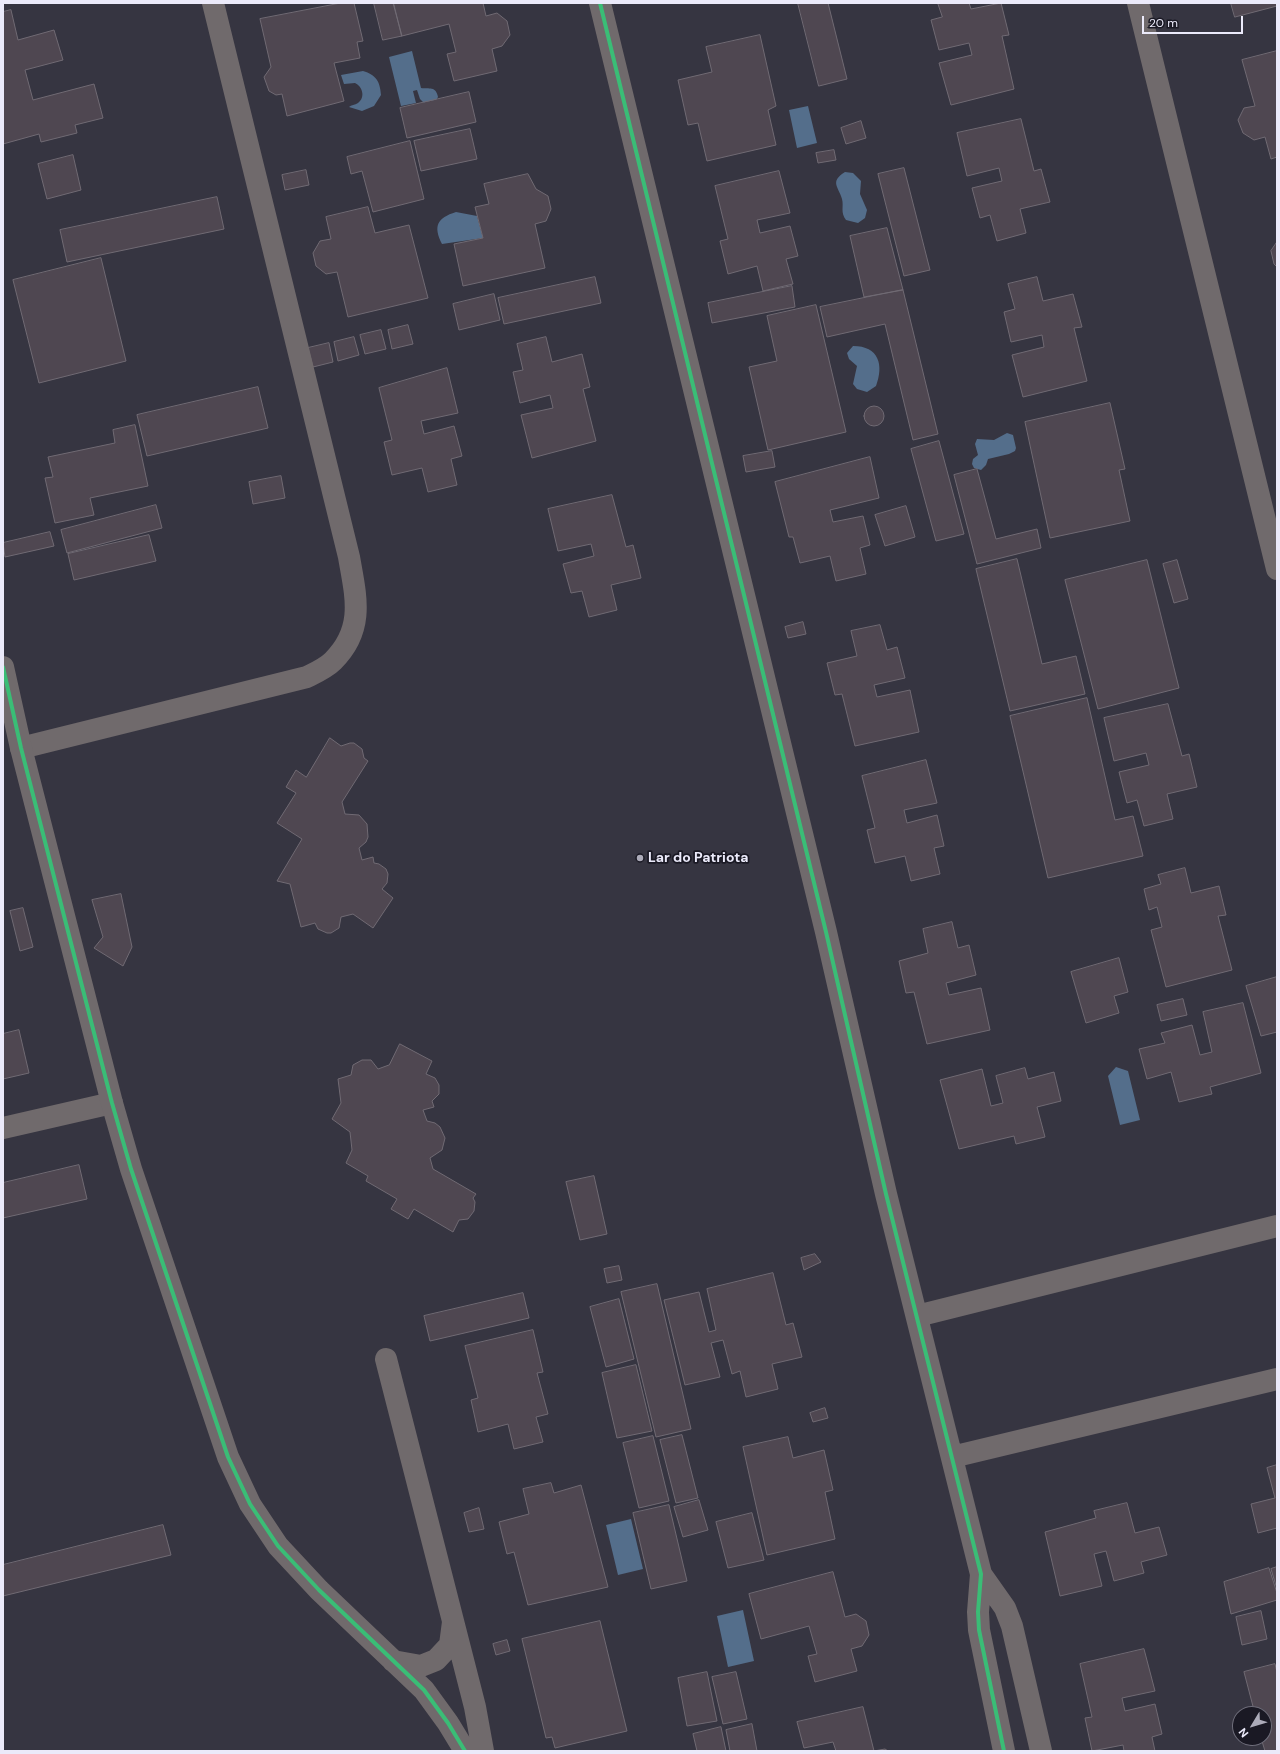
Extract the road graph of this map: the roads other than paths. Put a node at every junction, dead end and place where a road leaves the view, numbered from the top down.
1 (213, 3) edge
2 (600, 3) edge
3 (1138, 3) edge
4 (1277, 569) edge
5 (3, 667) edge
6 (21, 748) junction
7 (112, 1103) junction
8 (3, 1128) edge
9 (1277, 1226) edge
10 (917, 1316) junction
11 (386, 1359) dead end
12 (1277, 1379) edge
13 (952, 1457) junction
14 (980, 1574) junction
15 (454, 1619) junction
16 (392, 1661) junction
17 (465, 1751) edge
18 (483, 1751) edge
19 (1004, 1751) edge
20 (1041, 1751) edge

1 - 6 street
2 - 10 street
3 - 4 street
5 - 6 street
6 - 7 street
7 - 8 street
7 - 16 street
9 - 10 street
10 - 13 street
11 - 15 street
12 - 13 street
13 - 14 street
14 - 19 street
14 - 20 street
15 - 16 street
15 - 18 street
16 - 17 street

